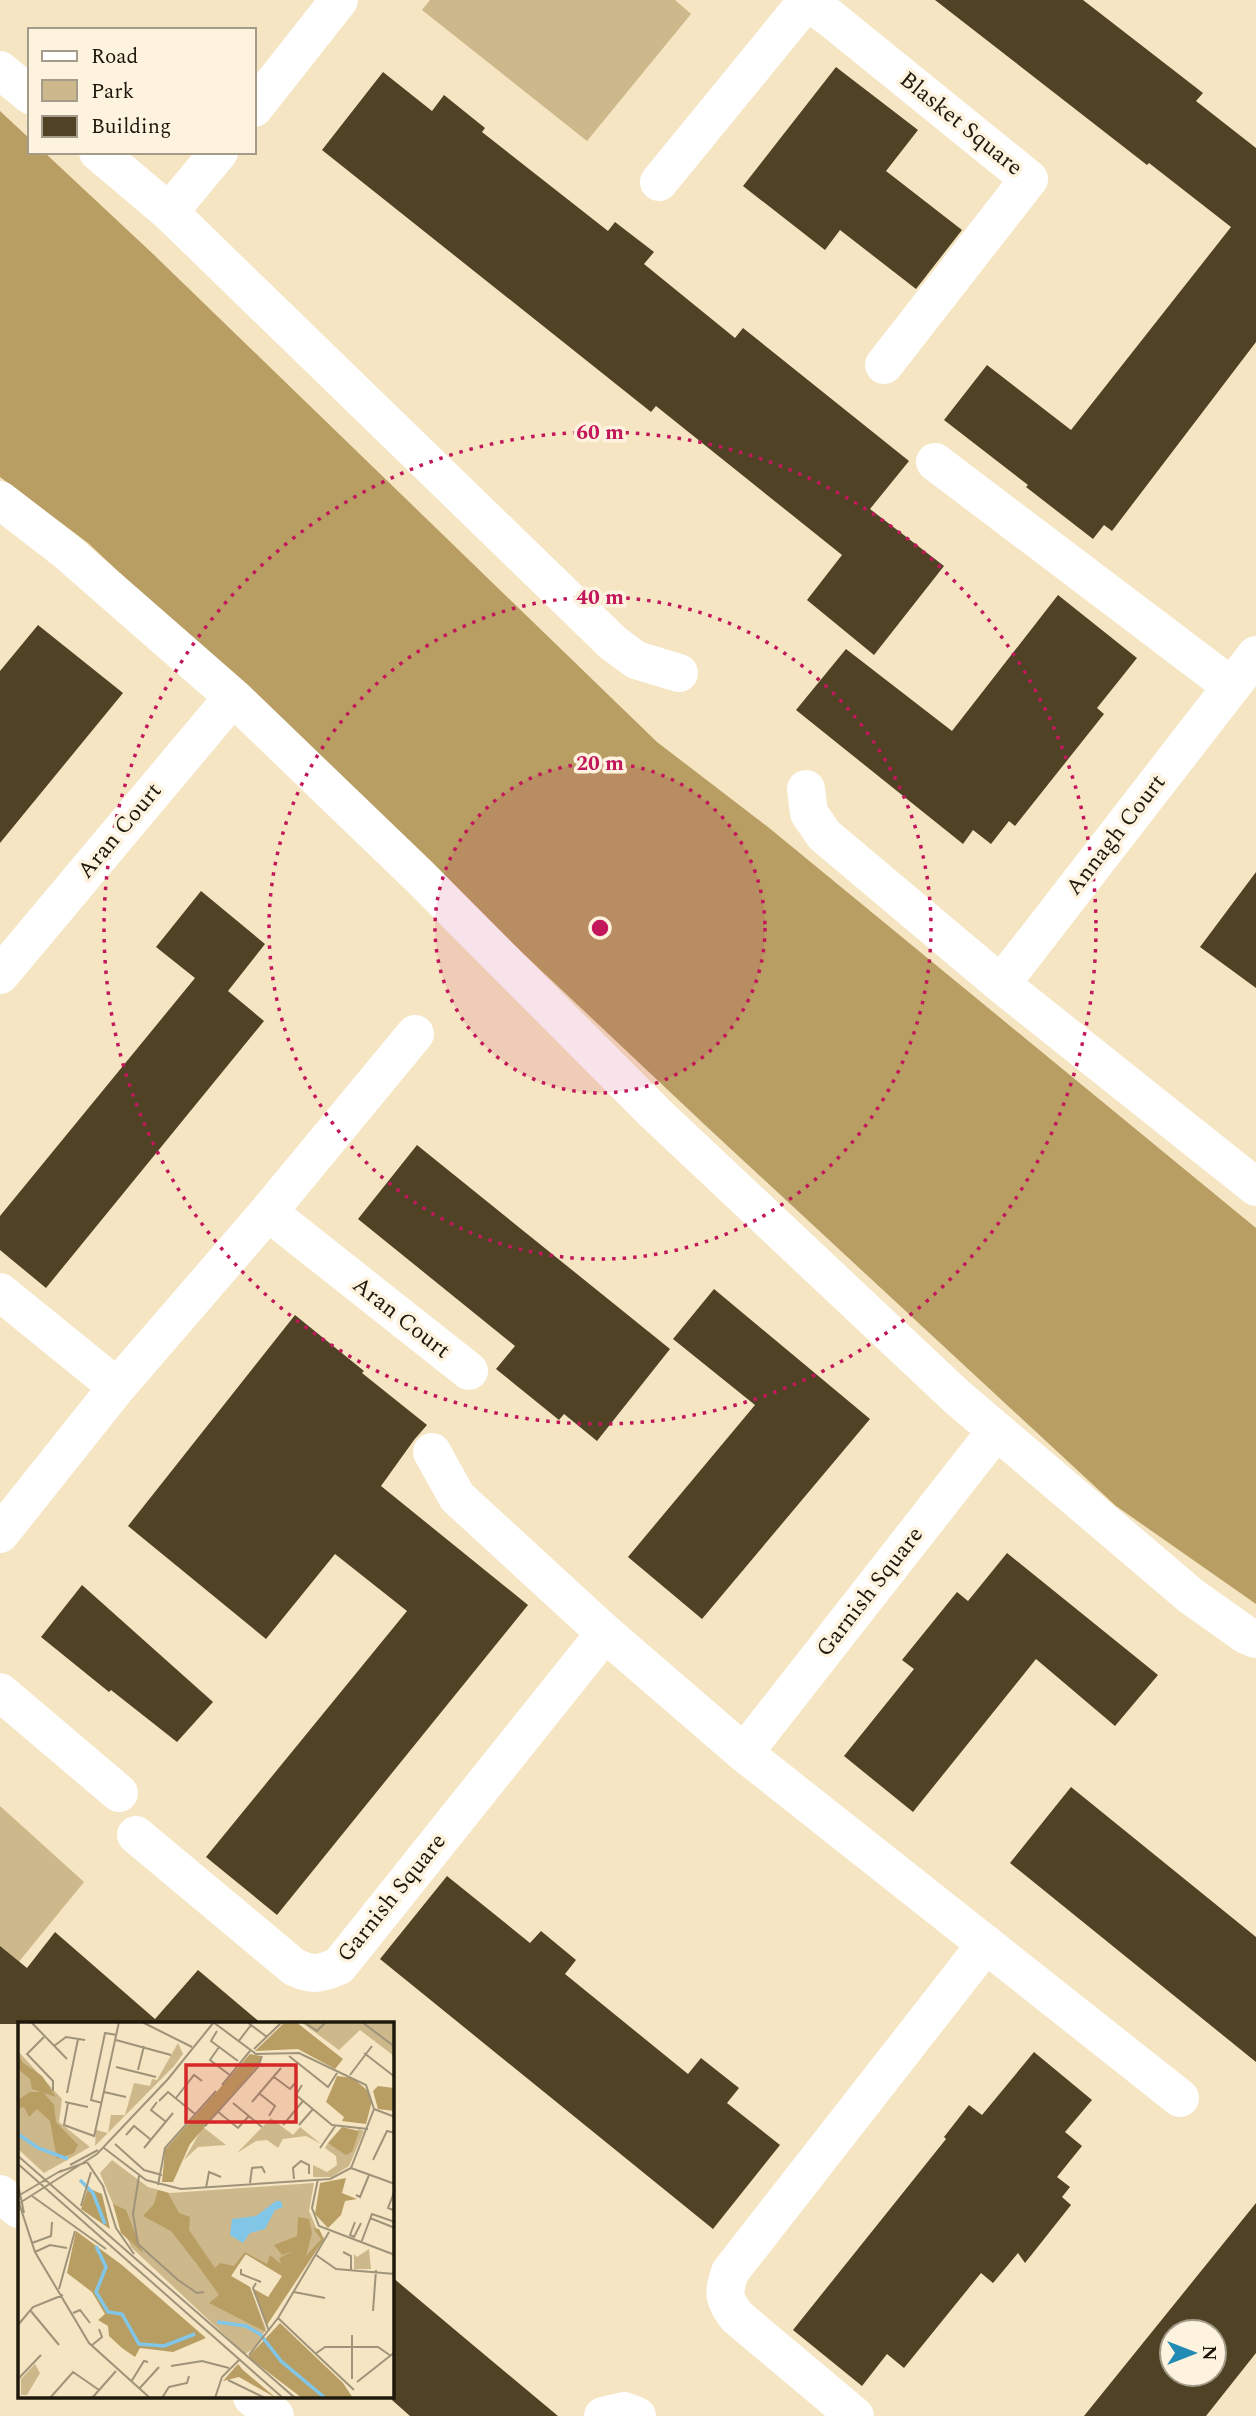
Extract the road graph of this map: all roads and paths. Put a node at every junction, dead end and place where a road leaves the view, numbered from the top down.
1 (339, 0) edge
2 (805, 1) edge
3 (0, 70) edge
4 (28, 93) edge
5 (256, 105) edge
6 (100, 154) edge
7 (217, 154) edge
8 (659, 183) dead end
9 (169, 212) junction
10 (884, 365) dead end
11 (935, 462) dead end
12 (0, 500) edge
13 (1256, 655) edge
14 (679, 673) dead end
15 (1231, 686) junction
16 (233, 697) junction
17 (806, 789) dead end
18 (2, 967) edge
19 (1002, 984) junction
20 (415, 1034) dead end
21 (1256, 1186) edge
22 (268, 1212) junction
23 (0, 1292) edge
24 (469, 1371) dead end
25 (117, 1387) junction
26 (996, 1431) junction
27 (432, 1452) dead end
28 (0, 1534) edge
29 (605, 1633) junction
30 (1256, 1639) edge
31 (0, 1692) edge
32 (744, 1753) junction
33 (119, 1793) dead end
34 (136, 1835) dead end
35 (986, 1944) junction
36 (1180, 2098) dead end
37 (0, 2194) edge
38 (18, 2208) edge
39 (253, 2398) edge
40 (275, 2416) edge
41 (603, 2416) edge
42 (637, 2416) edge
43 (855, 2416) edge

1 - 5 street
2 - 8 street, Blasket Square
2 - 10 street, Blasket Square
3 - 4 street
6 - 9 street
7 - 9 street
9 - 14 street
11 - 15 street
12 - 16 street
13 - 15 street, Annagh Court
15 - 19 street, Annagh Court
16 - 18 street, Aran Court
16 - 26 street
17 - 19 street
19 - 21 street
20 - 22 street
22 - 24 street, Aran Court
22 - 25 street
23 - 25 street
25 - 28 street
26 - 30 street
26 - 32 street, Garnish Square
27 - 29 street
29 - 32 street
29 - 34 street, Garnish Square
31 - 33 street
32 - 35 street
35 - 36 street
35 - 43 street
37 - 38 street
39 - 40 street
41 - 42 street

